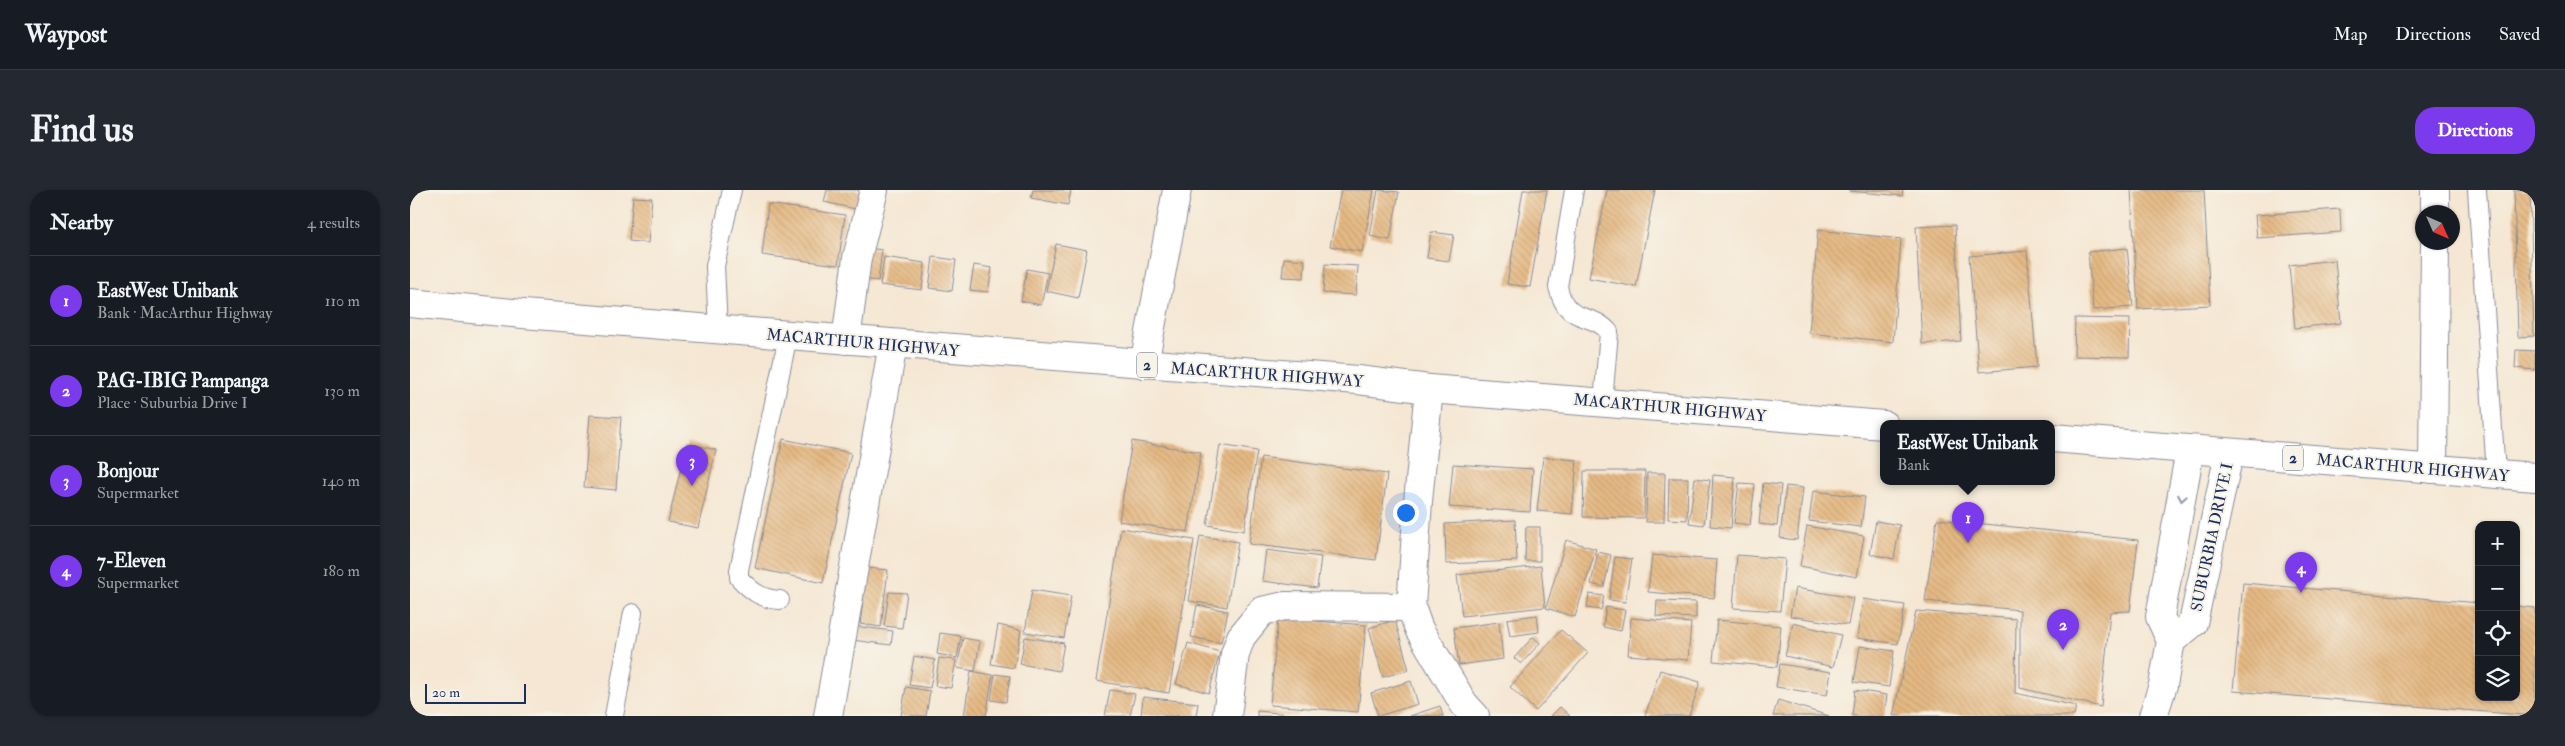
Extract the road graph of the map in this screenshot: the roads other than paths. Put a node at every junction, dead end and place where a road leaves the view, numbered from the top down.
1 (732, 190) edge
2 (874, 190) edge
3 (1177, 190) edge
4 (1574, 190) edge
5 (2435, 190) edge
6 (2477, 190) edge
7 (2435, 205) edge
8 (2435, 250) edge
9 (410, 303) edge
10 (718, 330) junction
11 (788, 336) junction
12 (846, 340) junction
13 (893, 344) junction
14 (1144, 364) junction
15 (1429, 389) junction
16 (1603, 402) junction
17 (1880, 425) edge
18 (2055, 438) edge
19 (2190, 450) junction
20 (2229, 454) junction
21 (2433, 469) junction
22 (2496, 474) junction
23 (2535, 477) edge
24 (780, 600) dead end
25 (1411, 606) junction
26 (634, 613) dead end
27 (2171, 640) junction
28 (614, 716) edge
29 (828, 716) edge
30 (1227, 716) edge
31 (1475, 716) edge
32 (2153, 716) edge

1 - 10 lane
2 - 12 main road
3 - 14 main road
4 - 16 lane
5 - 7 main road
6 - 22 lane
8 - 21 main road
9 - 10 main road, MACARTHUR HIGHWAY / 2
10 - 11 main road, MACARTHUR HIGHWAY / 2
11 - 12 main road, MACARTHUR HIGHWAY / 2
11 - 24 lane
12 - 13 main road, MACARTHUR HIGHWAY / 2
13 - 14 main road, MACARTHUR HIGHWAY / 2
13 - 29 main road
14 - 15 main road, MACARTHUR HIGHWAY / 2
15 - 16 main road, MACARTHUR HIGHWAY / 2
15 - 25 main road
16 - 17 main road, MACARTHUR HIGHWAY / 2
18 - 19 main road, MACARTHUR HIGHWAY / 2
19 - 20 main road, MACARTHUR HIGHWAY / 2
19 -> 27 main road, SUBURBIA DRIVE I
20 - 21 main road, MACARTHUR HIGHWAY / 2
20 - 27 main road, SUBURBIA DRIVE I
21 - 22 main road, MACARTHUR HIGHWAY / 2
22 - 23 main road, MACARTHUR HIGHWAY / 2
25 - 30 main road
25 - 31 main road
26 - 28 lane
27 - 32 main road

